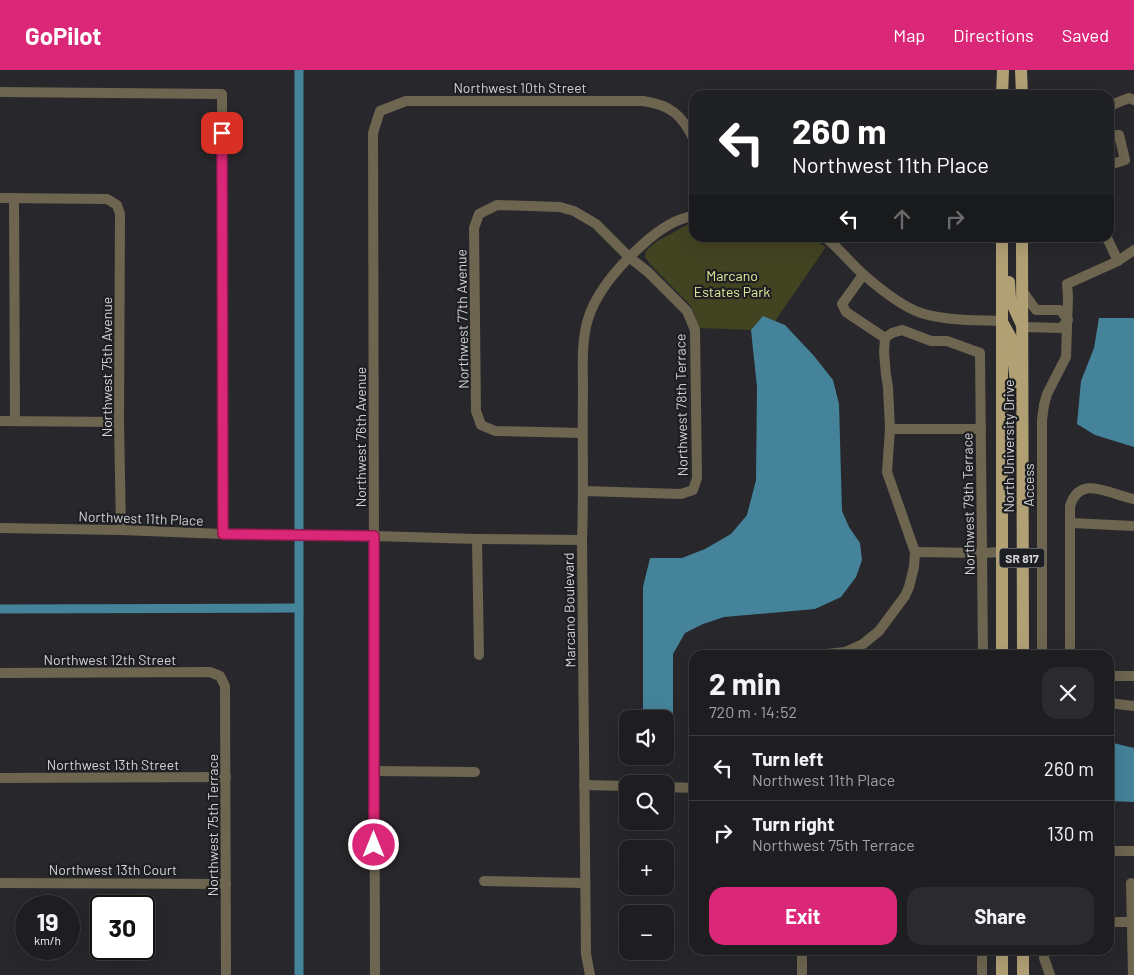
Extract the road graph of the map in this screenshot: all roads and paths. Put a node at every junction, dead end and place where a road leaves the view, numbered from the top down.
1 (1003, 70) edge
2 (1022, 70) edge
3 (1002, 90) edge
4 (1022, 90) edge
5 (0, 92) edge
6 (1134, 100) edge
7 (1114, 104) edge
8 (380, 111) joint
9 (689, 129) edge
10 (1114, 134) edge
11 (1130, 158) edge
12 (1114, 163) edge
13 (0, 198) edge
14 (14, 198) junction
15 (479, 214) joint
16 (689, 217) edge
17 (831, 242) edge
18 (1002, 242) edge
19 (1008, 242) edge
20 (1022, 242) edge
21 (1110, 242) edge
22 (1134, 250) edge
23 (629, 257) junction
24 (1118, 261) junction
25 (863, 275) junction
26 (1023, 292) junction
27 (1068, 320) junction
28 (1001, 321) junction
29 (1023, 327) junction
30 (885, 338) junction
31 (0, 421) edge
32 (15, 421) junction
33 (119, 422) junction
34 (1024, 423) junction
35 (890, 429) junction
36 (981, 429) junction
37 (582, 434) junction
38 (584, 491) junction
39 (1134, 499) edge
40 (1070, 523) junction
41 (1134, 526) edge
42 (0, 528) edge
43 (121, 530) junction
44 (1002, 530) junction
45 (223, 534) junction
46 (374, 536) junction
47 (477, 539) junction
48 (582, 540) junction
49 (1022, 541) junction
50 (915, 552) junction
51 (1002, 552) junction
52 (982, 553) junction
53 (850, 650) edge
54 (984, 650) edge
55 (1002, 650) edge
56 (1023, 650) edge
57 (1042, 650) edge
58 (1070, 650) edge
59 (479, 655) dead end
60 (0, 673) edge
61 (220, 676) joint
62 (1114, 676) edge
63 (1134, 676) edge
64 (1114, 704) edge
65 (1134, 706) edge
66 (374, 771) junction
67 (475, 772) dead end
68 (226, 777) junction
69 (0, 778) edge
70 (584, 785) junction
71 (619, 786) edge
72 (674, 787) edge
73 (689, 788) edge
74 (1114, 850) edge
75 (1134, 851) edge
76 (484, 881) dead end
77 (0, 883) edge
78 (586, 883) junction
79 (226, 884) junction
80 (1134, 884) edge
81 (1114, 922) edge
82 (1131, 922) junction
83 (802, 955) edge
84 (982, 955) edge
85 (1002, 955) edge
86 (1023, 955) edge
87 (1044, 955) edge
88 (226, 975) edge
89 (375, 975) edge
90 (590, 975) edge
91 (802, 975) edge
92 (982, 975) edge
93 (1002, 975) edge
94 (1023, 975) edge
95 (1050, 975) edge
96 (1133, 975) edge

1 - 3 main road
2 - 4 main road
5 - 45 street
6 - 7 street
8 - 9 street, Northwest 10th Street
8 - 46 street, Northwest 76th Avenue
10 - 11 street
11 - 12 street
13 - 14 street
14 - 32 street
14 - 33 street, Northwest 75th Avenue
15 - 23 street, Northwest 78th Terrace
15 - 37 street, Northwest 77th Avenue
16 - 23 street, Marcano Boulevard
17 - 25 street
18 - 28 main road, North University Drive / SR 817
19 - 29 main road
20 - 26 main road, North University Drive / SR 817
21 - 24 street
22 - 24 street
23 - 37 street, Marcano Boulevard
23 - 38 street, Northwest 78th Terrace
24 - 27 street, Access
25 - 28 street
25 - 30 street
26 - 27 street
26 - 29 main road, North University Drive / SR 817
27 - 29 street
27 - 57 street, Access
28 - 34 main road
28 - 44 main road, North University Drive / SR 817
29 - 34 main road, North University Drive / SR 817
30 - 35 street
30 - 36 street, Northwest 79th Terrace
31 - 32 street
32 - 33 street
33 - 43 street, Northwest 75th Avenue
34 - 49 main road, North University Drive / SR 817
35 - 36 street
35 - 50 street
36 - 52 street, Northwest 79th Terrace
37 - 38 street, Marcano Boulevard
38 - 48 street, Marcano Boulevard
39 - 40 street
40 - 41 street
40 - 58 street
42 - 43 street, Northwest 11th Place
43 - 45 street, Northwest 11th Place
44 - 49 main road
44 - 51 main road, North University Drive / SR 817
45 - 46 street, Northwest 11th Place
46 - 47 street, Northwest 11th Place
46 - 66 street, Northwest 76th Avenue
47 - 48 street, Northwest 11th Place
47 - 59 street
48 - 70 street, Marcano Boulevard
49 - 56 main road, North University Drive / SR 817
50 - 52 street
50 - 53 street
51 - 52 street
51 - 55 main road, North University Drive / SR 817
52 - 54 street, Northwest 79th Terrace
60 - 61 street, Northwest 12th Street
61 - 68 street, Northwest 75th Terrace
62 - 63 street
64 - 65 street
66 - 67 street
66 - 89 street, Northwest 76th Avenue
68 - 69 street, Northwest 13th Street
68 - 79 street, Northwest 75th Terrace
70 - 71 street
70 - 78 street, Marcano Boulevard
72 - 73 street
74 - 75 street
76 - 78 street
77 - 79 street, Northwest 13th Court
78 - 90 street, Marcano Boulevard
79 - 88 street, Northwest 75th Terrace
80 - 82 street
81 - 82 street
82 - 96 street
83 - 91 street
84 - 92 street
85 - 93 main road
86 - 94 main road
87 - 95 street

